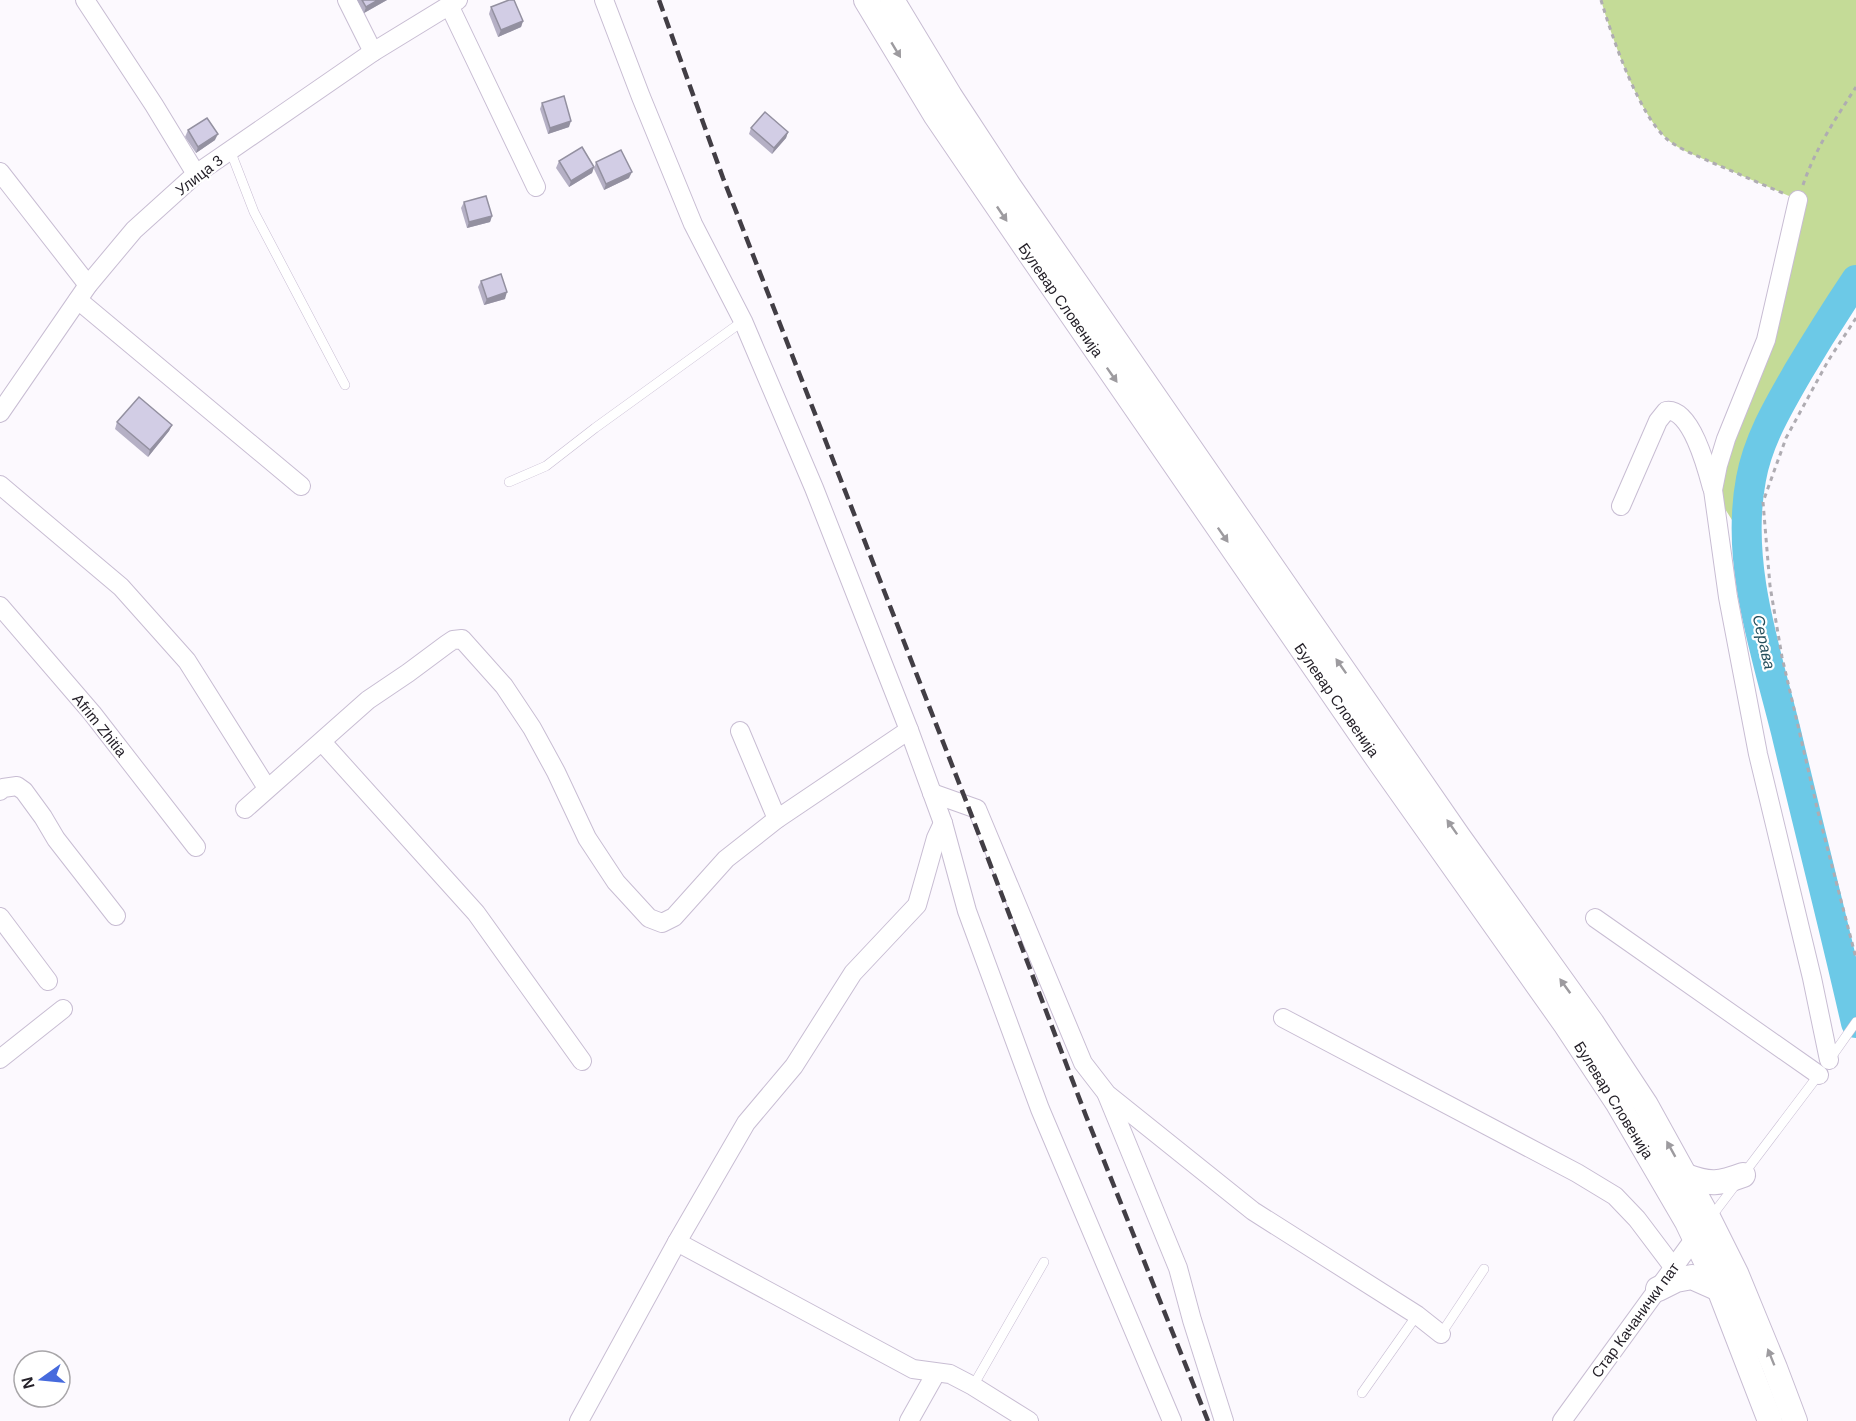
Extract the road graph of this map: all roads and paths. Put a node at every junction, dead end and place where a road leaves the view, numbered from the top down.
1 (85, 0) edge
2 (347, 0) edge
3 (604, 0) edge
4 (866, 0) edge
5 (892, 0) edge
6 (1601, 0) edge
7 (453, 3) edge
8 (373, 52) junction
9 (1856, 87) edge
10 (230, 150) junction
11 (0, 172) edge
12 (196, 174) junction
13 (536, 187) dead end
14 (1798, 200) junction
15 (83, 292) junction
16 (1856, 318) edge
17 (743, 321) junction
18 (345, 385) dead end
19 (0, 413) edge
20 (509, 482) dead end
21 (0, 485) edge
22 (301, 486) dead end
23 (1713, 490) junction
24 (1621, 506) dead end
25 (0, 606) edge
26 (909, 730) junction
27 (740, 731) dead end
28 (322, 742) junction
29 (267, 788) junction
30 (0, 791) edge
31 (932, 793) junction
32 (245, 809) dead end
33 (777, 819) junction
34 (943, 823) junction
35 (196, 847) dead end
36 (116, 916) dead end
37 (0, 917) edge
38 (1595, 918) dead end
39 (1856, 958) edge
40 (48, 981) dead end
41 (63, 1009) dead end
42 (1283, 1018) dead end
43 (1856, 1022) edge
44 (0, 1059) edge
45 (582, 1060) dead end
46 (1824, 1067) junction
47 (1107, 1094) junction
48 (1743, 1175) junction
49 (1686, 1176) junction
50 (1710, 1219) junction
51 (1694, 1238) junction
52 (677, 1242) junction
53 (1044, 1262) dead end
54 (1674, 1268) junction
55 (1485, 1269) dead end
56 (1658, 1288) junction
57 (1719, 1289) junction
58 (1417, 1315) junction
59 (1442, 1334) joint
60 (936, 1373) junction
61 (973, 1386) junction
62 (1362, 1393) dead end
63 (1788, 1419) edge
64 (579, 1421) edge
65 (909, 1421) edge
66 (1029, 1421) edge
67 (1172, 1421) edge
68 (1224, 1421) edge
69 (1562, 1421) edge

1 - 12 street
2 - 8 street
3 - 17 street
4 -> 51 street, Булевар Словенија
49 -> 5 street, Булевар Словенија
6 - 14 path
7 - 8 street, Улица 3
7 - 13 street
8 - 10 street, Улица 3
9 - 14 path
10 - 12 street, Улица 3
10 - 18 lane
11 - 15 street
12 - 15 street, Улица 3
14 - 23 street
15 - 19 street, Улица 3
15 - 22 street
16 - 39 path
17 - 20 lane
17 - 26 street
21 - 29 street
23 - 24 street
23 - 46 street
25 - 35 street, Afrim Zhitia
26 - 31 street
26 - 33 street
27 - 33 street
28 - 29 street
28 - 33 street
28 - 45 street
29 - 32 street
30 - 36 street
31 - 34 street
31 - 47 street
34 - 52 street
34 - 67 street
37 - 40 street
38 - 46 street
41 - 44 street
42 - 54 street
43 - 46 lane
46 - 48 lane
47 - 58 street
47 - 68 street
48 - 49 street
48 - 50 lane
49 - 50 street, Булевар Словенија
50 - 51 street, Стар Качанички пат
63 -> 50 street, Булевар Словенија
51 - 54 street, Стар Качанички пат
51 - 57 street, Булевар Словенија
52 - 60 street
52 - 64 street
53 - 61 lane
54 - 56 street, Стар Качанички пат
55 - 59 lane
56 - 57 street
56 - 69 street, Стар Качанички пат
57 - 63 street, Булевар Словенија
58 - 59 street
58 - 62 lane
60 - 61 street
60 - 65 street
61 - 66 street

